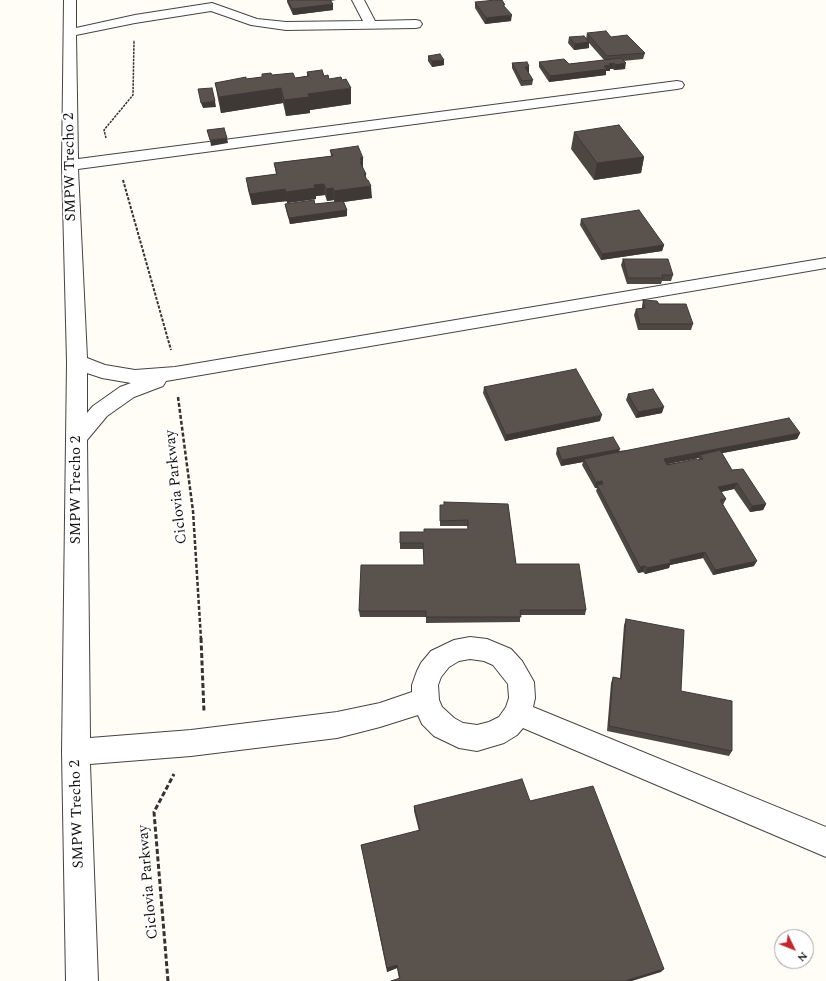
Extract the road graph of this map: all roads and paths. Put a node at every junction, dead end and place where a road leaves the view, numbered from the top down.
1 (70, 0) edge
2 (358, 0) edge
3 (214, 4) edge
4 (135, 19) junction
5 (416, 24) dead end
6 (371, 25) junction
7 (69, 33) junction
8 (677, 85) dead end
9 (116, 159) junction
10 (70, 165) junction
11 (826, 264) edge
12 (77, 362) junction
13 (176, 374) junction
14 (77, 438) junction
15 (426, 700) junction
16 (518, 713) junction
17 (191, 743) junction
18 (76, 752) junction
19 (826, 842) edge
20 (82, 981) edge
21 (168, 981) edge

1 - 7 street, SMPW Trecho 2
2 - 6 street
3 - 4 street
3 - 6 street
4 - 7 street
4 - 9 path, Ciclovia Parkway
5 - 6 street
7 - 10 street, SMPW Trecho 2
8 - 9 street
9 - 10 street
9 - 13 path, Ciclovia Parkway
10 - 12 street, SMPW Trecho 2
11 - 13 street
12 - 13 street
12 - 14 street, SMPW Trecho 2
13 - 14 street
13 - 17 path, Ciclovia Parkway
14 - 18 street, SMPW Trecho 2
15 - 16 street
15 - 16 street
15 - 17 street
16 - 19 street
17 - 18 street
17 - 21 path, Ciclovia Parkway
18 - 20 street, SMPW Trecho 2

